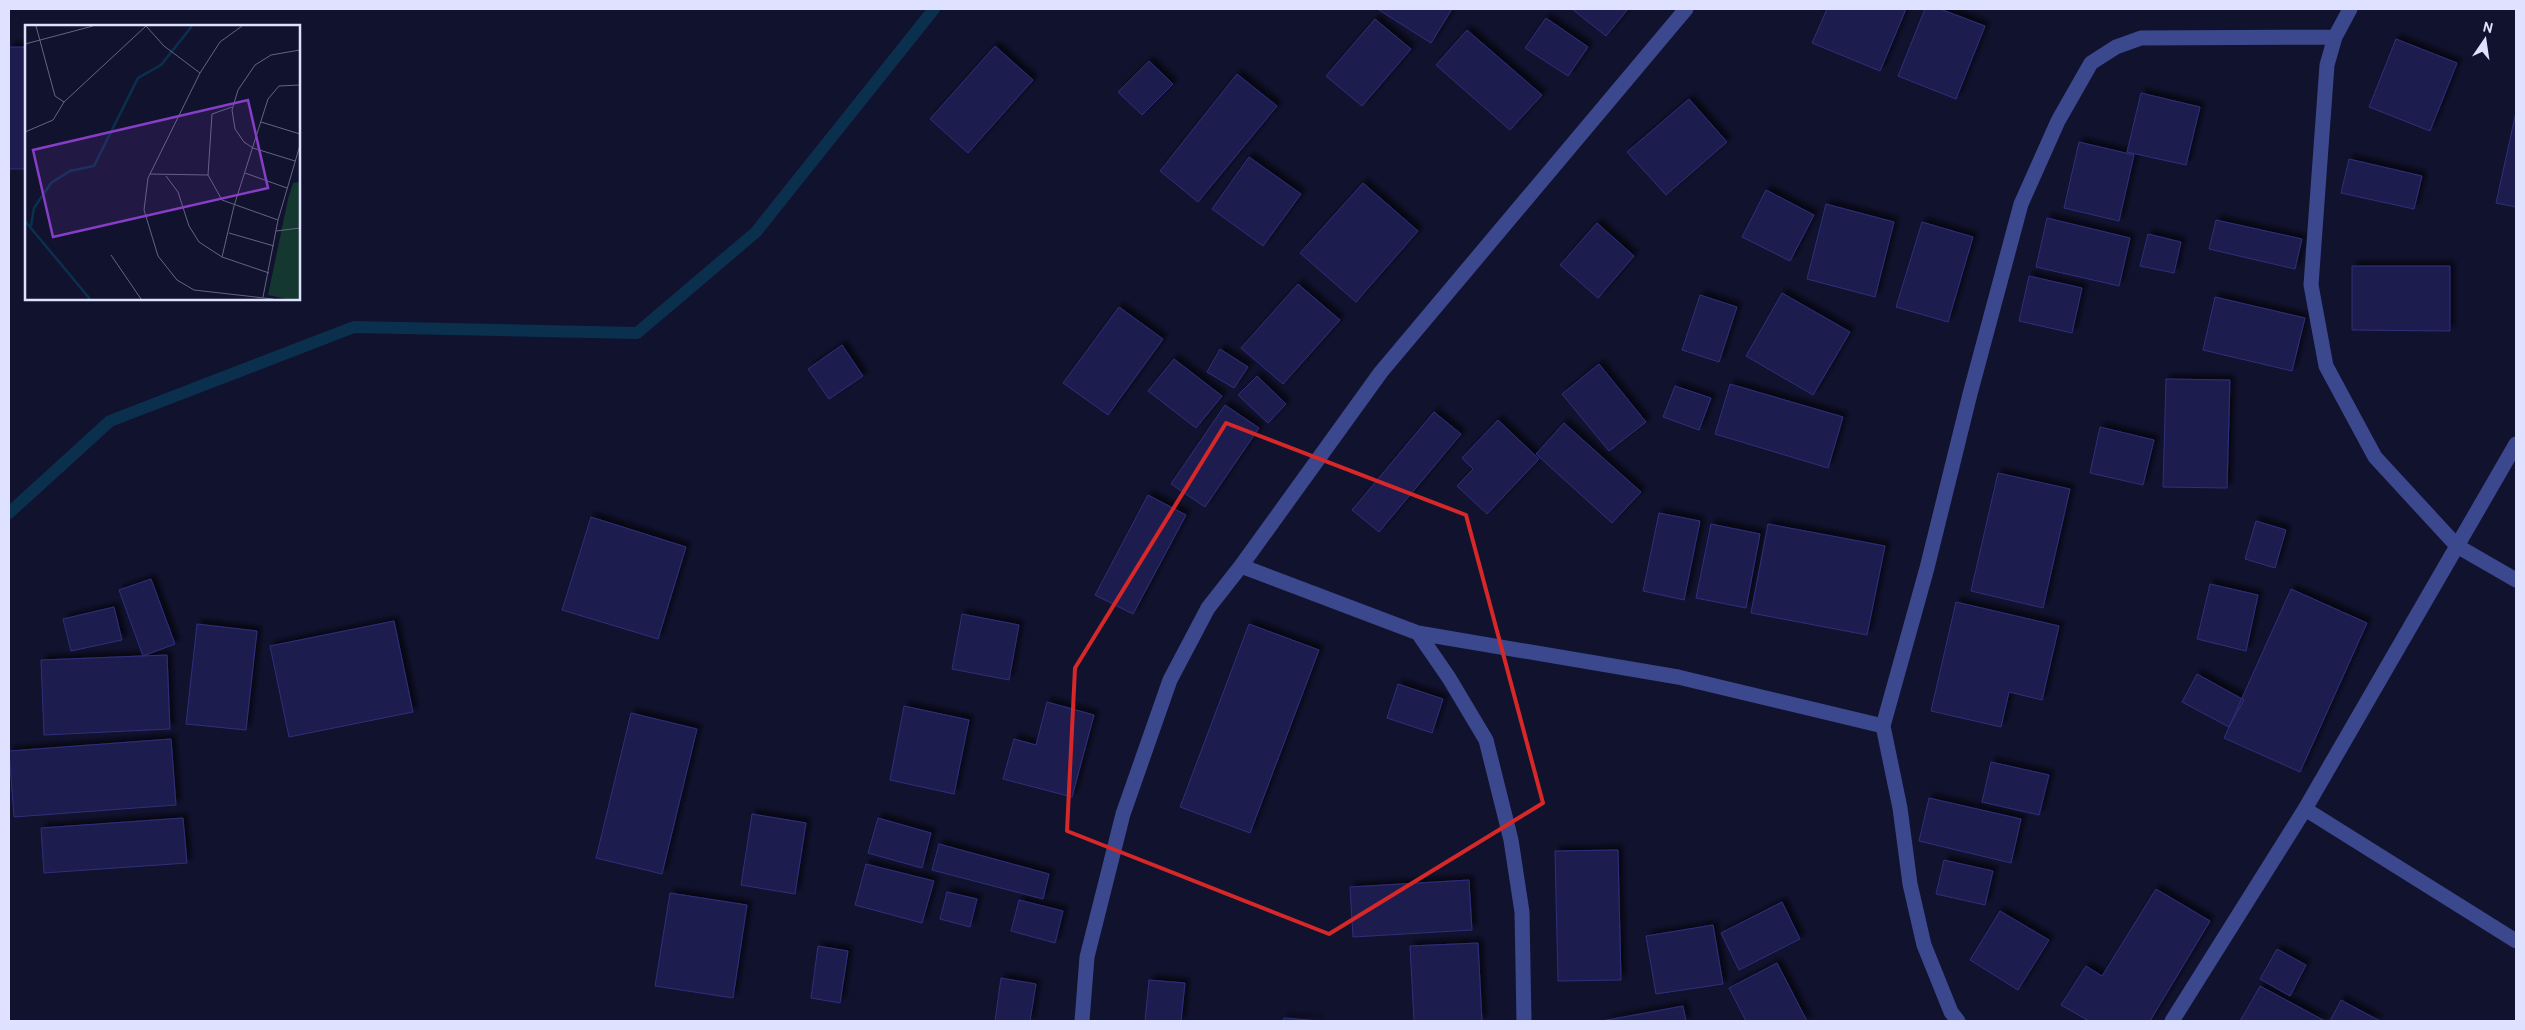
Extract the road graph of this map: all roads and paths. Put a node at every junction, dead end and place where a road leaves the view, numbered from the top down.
1 (1686, 9) edge
2 (2350, 9) edge
3 (2335, 37) junction
4 (2516, 444) edge
5 (2457, 546) junction
6 (1241, 566) junction
7 (2516, 580) edge
8 (1418, 633) junction
9 (1883, 726) junction
10 (2305, 809) junction
11 (2516, 941) edge
12 (1082, 1021) edge
13 (1524, 1021) edge
14 (1958, 1021) edge
15 (2172, 1021) edge

1 - 6 street
2 - 3 street
3 - 5 street
3 - 9 street
4 - 5 street
5 - 7 street
5 - 10 street
6 - 8 street
6 - 12 street
8 - 9 street
8 - 13 street
9 - 14 street
10 - 11 street
10 - 15 street

